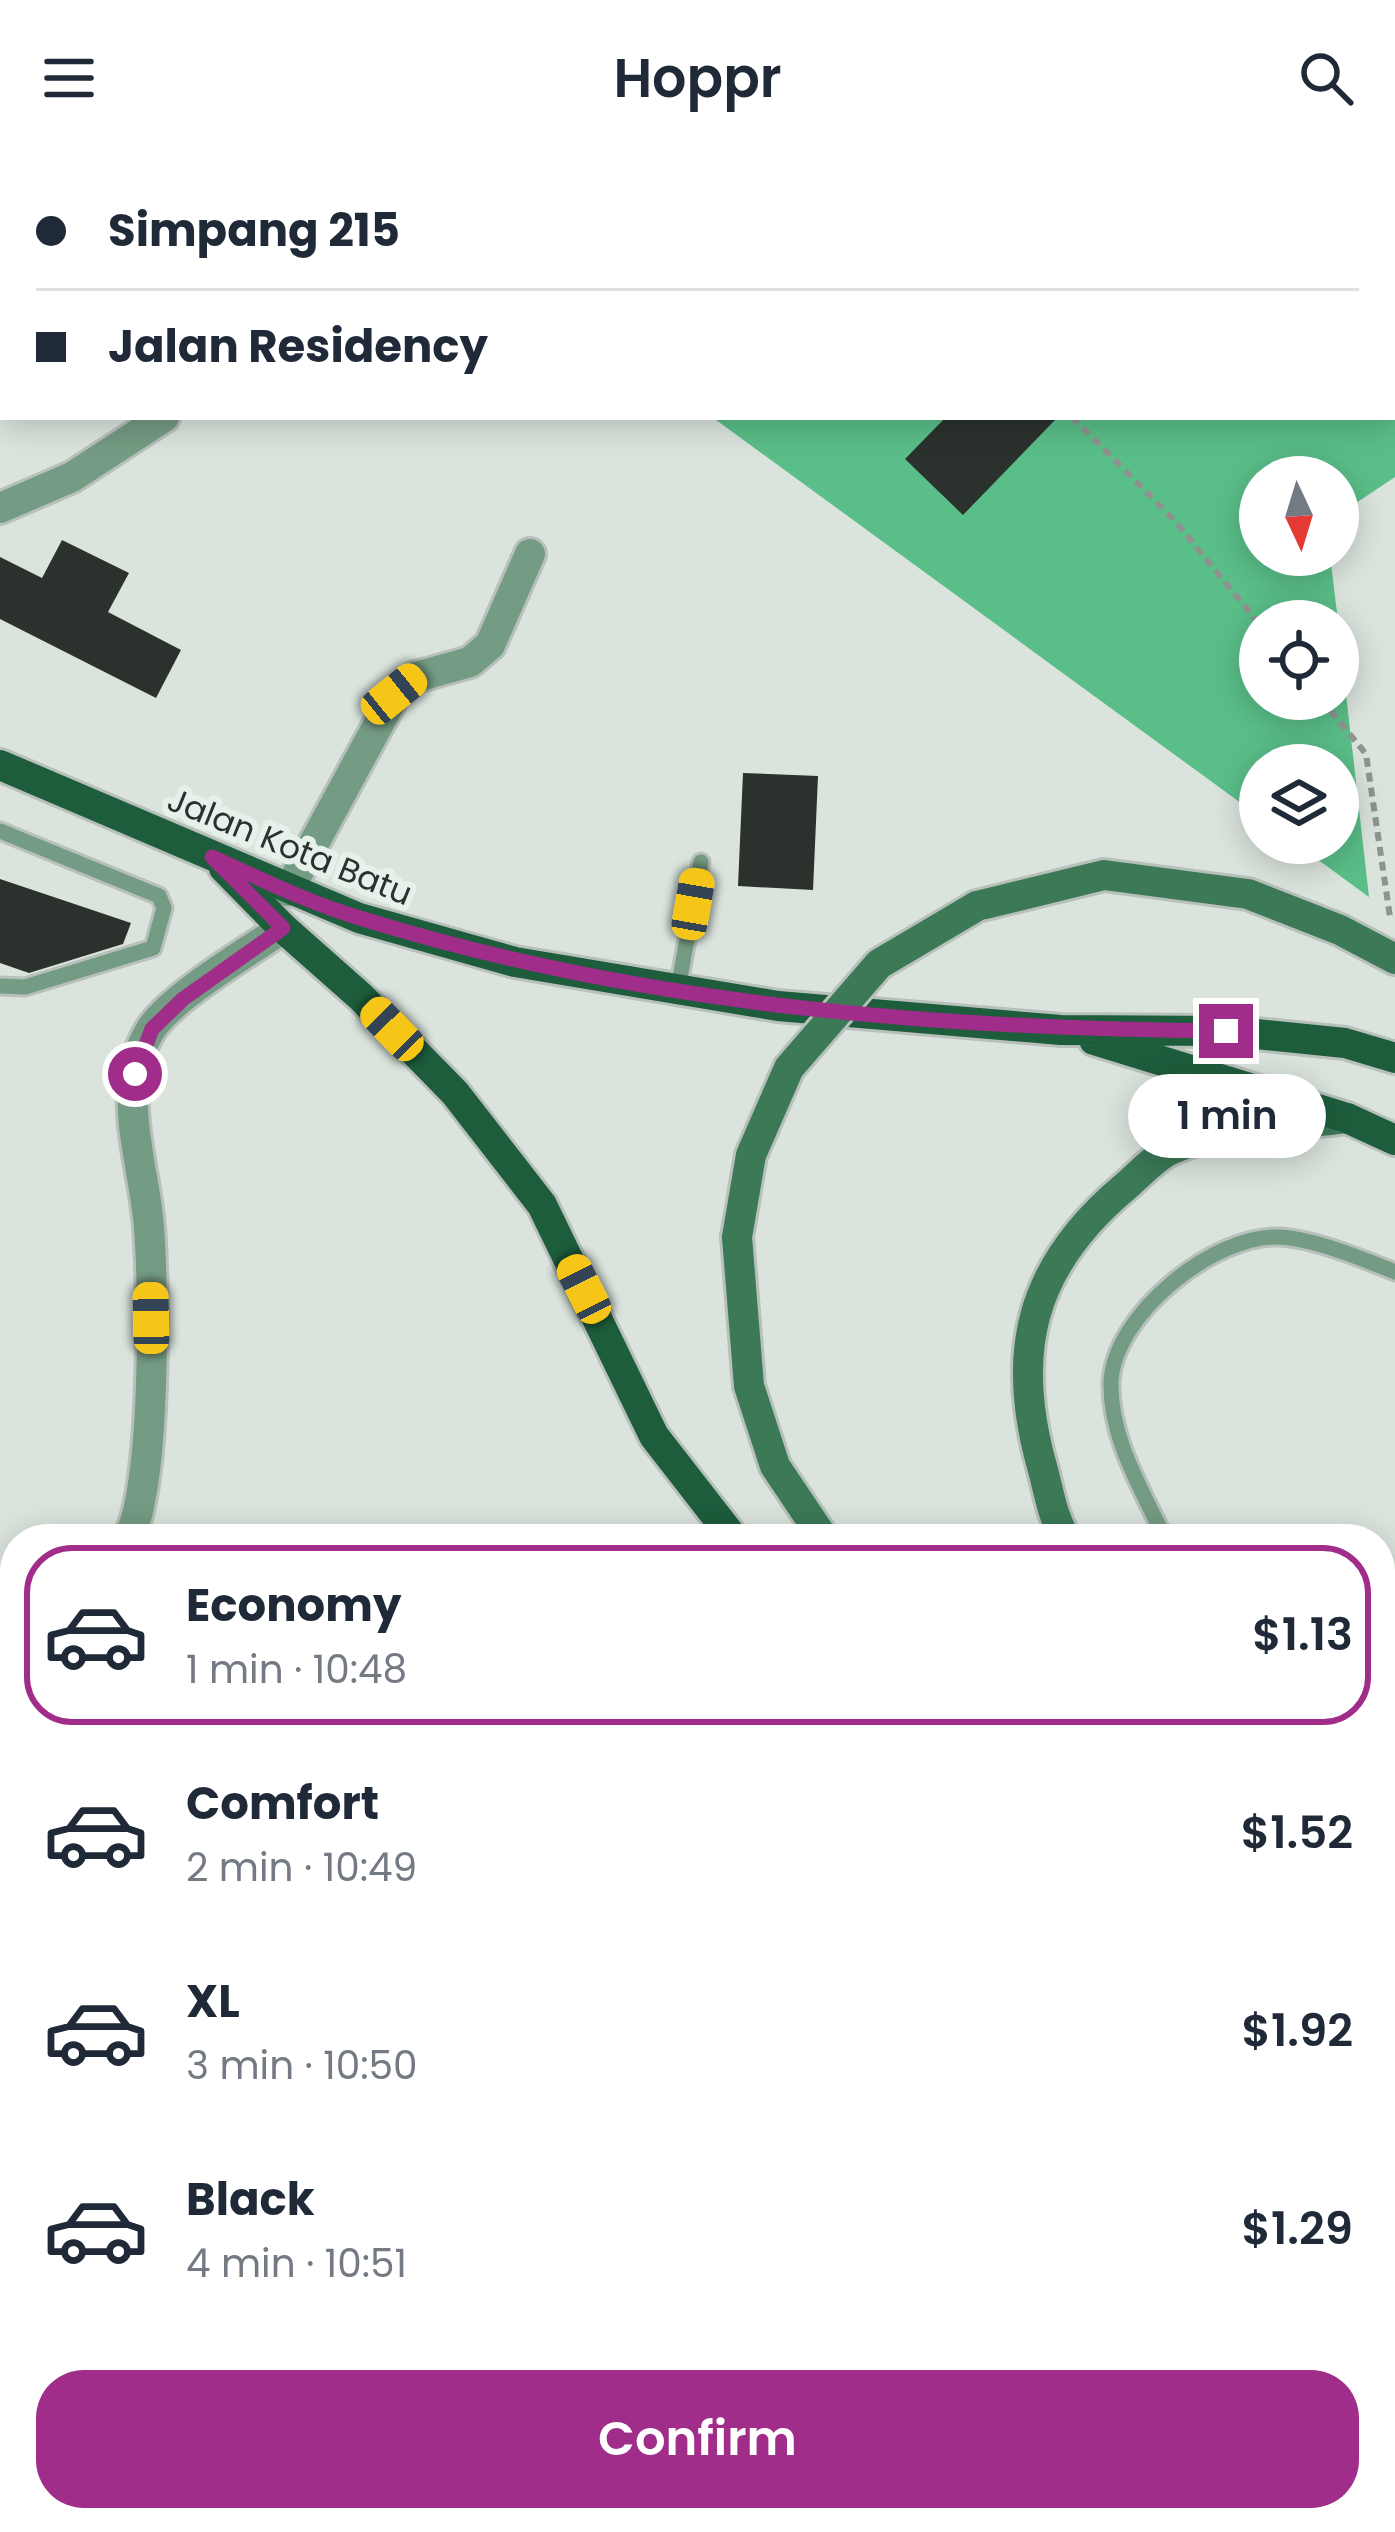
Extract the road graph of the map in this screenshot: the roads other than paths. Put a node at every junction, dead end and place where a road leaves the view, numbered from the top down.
1 (159, 420) edge
2 (0, 508) edge
3 (530, 554) dead end
4 (1, 767) edge
5 (0, 831) edge
6 (212, 857) junction
7 (701, 862) dead end
8 (288, 891) junction
9 (283, 928) junction
10 (1395, 959) edge
11 (0, 986) edge
12 (678, 989) junction
13 (1061, 1030) junction
14 (1395, 1058) edge
15 (1347, 1118) junction
16 (1395, 1140) edge
17 (1395, 1272) edge
18 (137, 1524) edge
19 (722, 1524) edge
20 (814, 1524) edge
21 (1058, 1524) edge
22 (1158, 1524) edge

1 - 2 street
3 - 8 street
4 - 6 main road, Jalan Kota Batu
5 - 11 lane
6 - 8 main road, Jalan Kota Batu
6 - 9 main road
7 - 12 lane
8 - 12 main road, Jalan Kota Batu
9 - 18 street
9 - 19 main road
10 - 20 main road, bridge
12 - 13 main road, Jalan Kota Batu
13 - 14 main road
13 - 15 main road
15 - 16 main road
15 - 21 main road
17 - 22 lane

